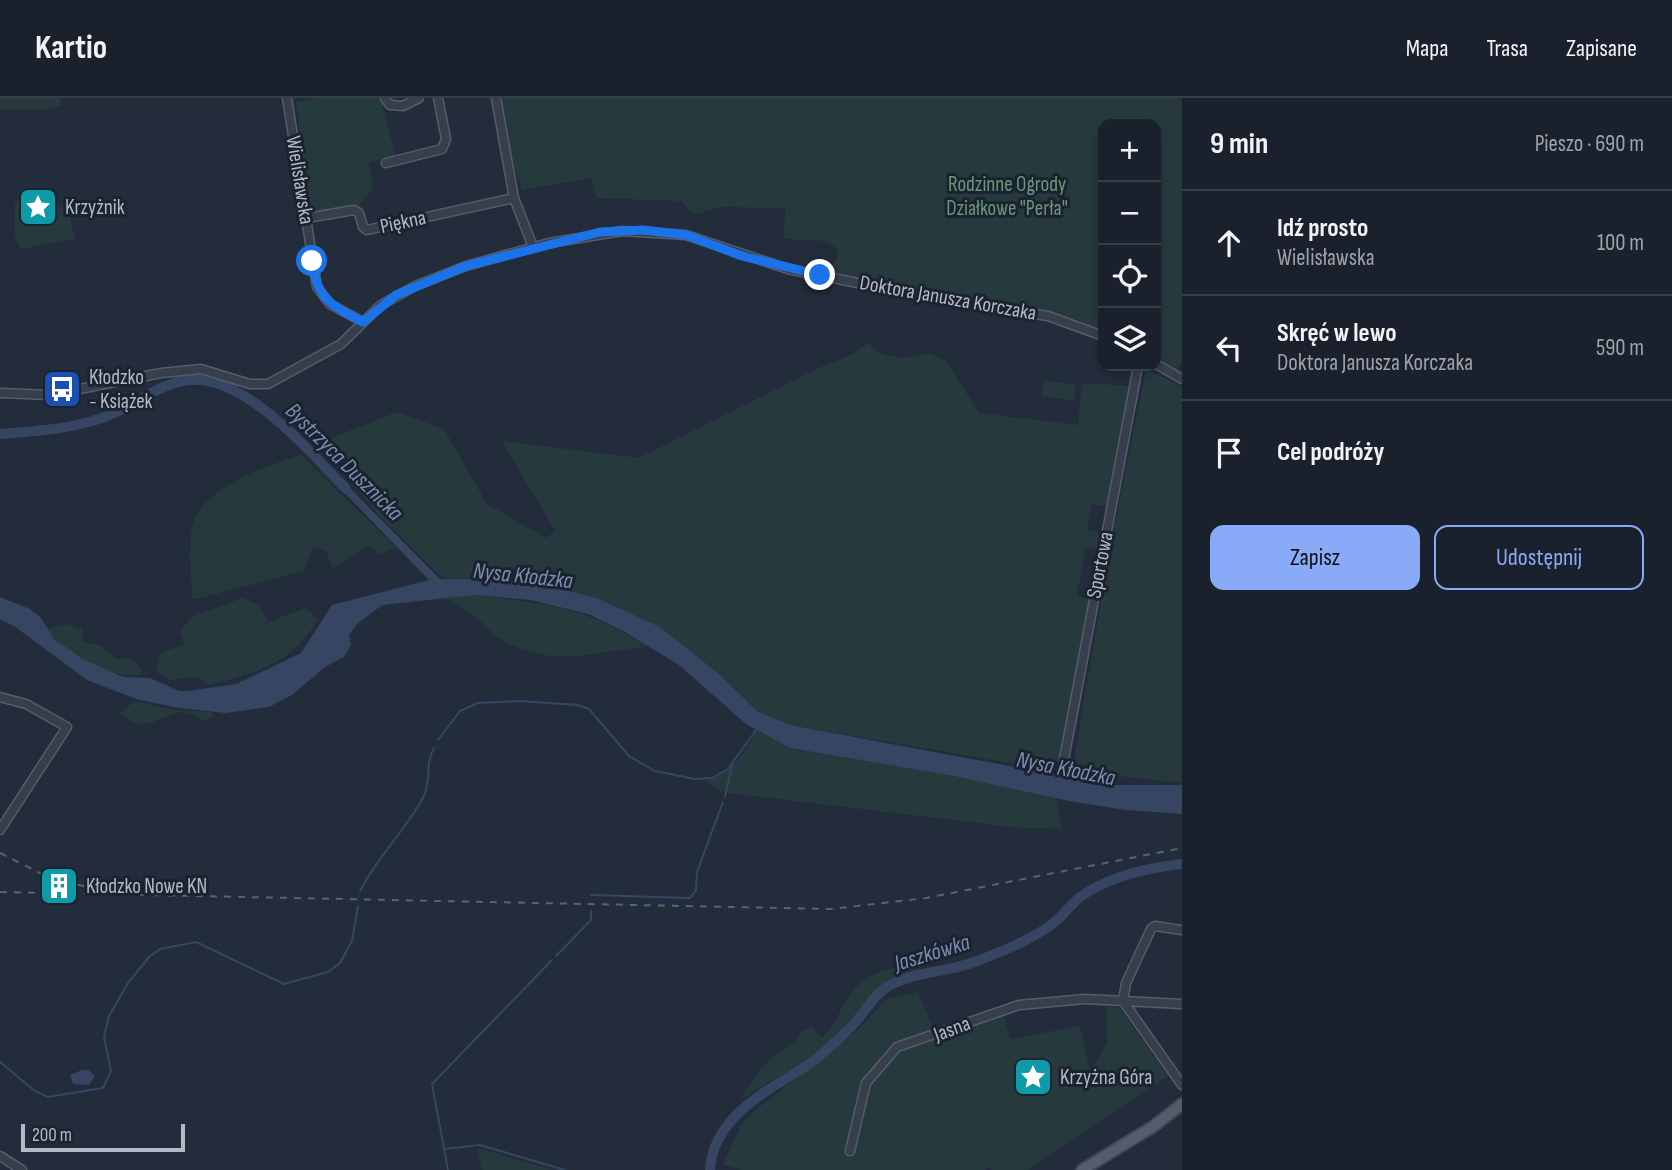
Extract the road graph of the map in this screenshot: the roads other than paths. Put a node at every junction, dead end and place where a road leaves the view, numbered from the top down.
1 (287, 98) edge
2 (385, 98) edge
3 (419, 98) edge
4 (438, 98) edge
5 (496, 98) edge
6 (386, 163) dead end
7 (514, 198) junction
8 (307, 218) junction
9 (533, 247) junction
10 (363, 322) junction
11 (1098, 334) edge
12 (1161, 368) edge
13 (1137, 371) edge
14 (1182, 379) edge
15 (0, 393) edge
16 (0, 697) edge
17 (1063, 765) dead end
18 (0, 830) edge
19 (1182, 930) edge
20 (1123, 1001) junction
21 (1182, 1004) edge
22 (1182, 1085) edge
23 (1182, 1104) edge
24 (850, 1151) dead end
25 (0, 1156) edge
26 (22, 1170) edge
27 (1082, 1170) edge

1 - 8 street, Wielisławska
2 - 3 street
4 - 6 street
5 - 7 street
7 - 8 street, Piękna
7 - 9 street
8 - 10 street, Wielisławska
9 - 10 street, Doktora Janusza Korczaka
9 - 11 street, Doktora Janusza Korczaka
10 - 15 street, Doktora Janusza Korczaka
12 - 14 street
13 - 17 street, Sportowa
16 - 18 street
19 - 20 street
20 - 21 street, Jasna
20 - 22 street
20 - 24 street, Jasna
23 - 27 main road
25 - 26 street

